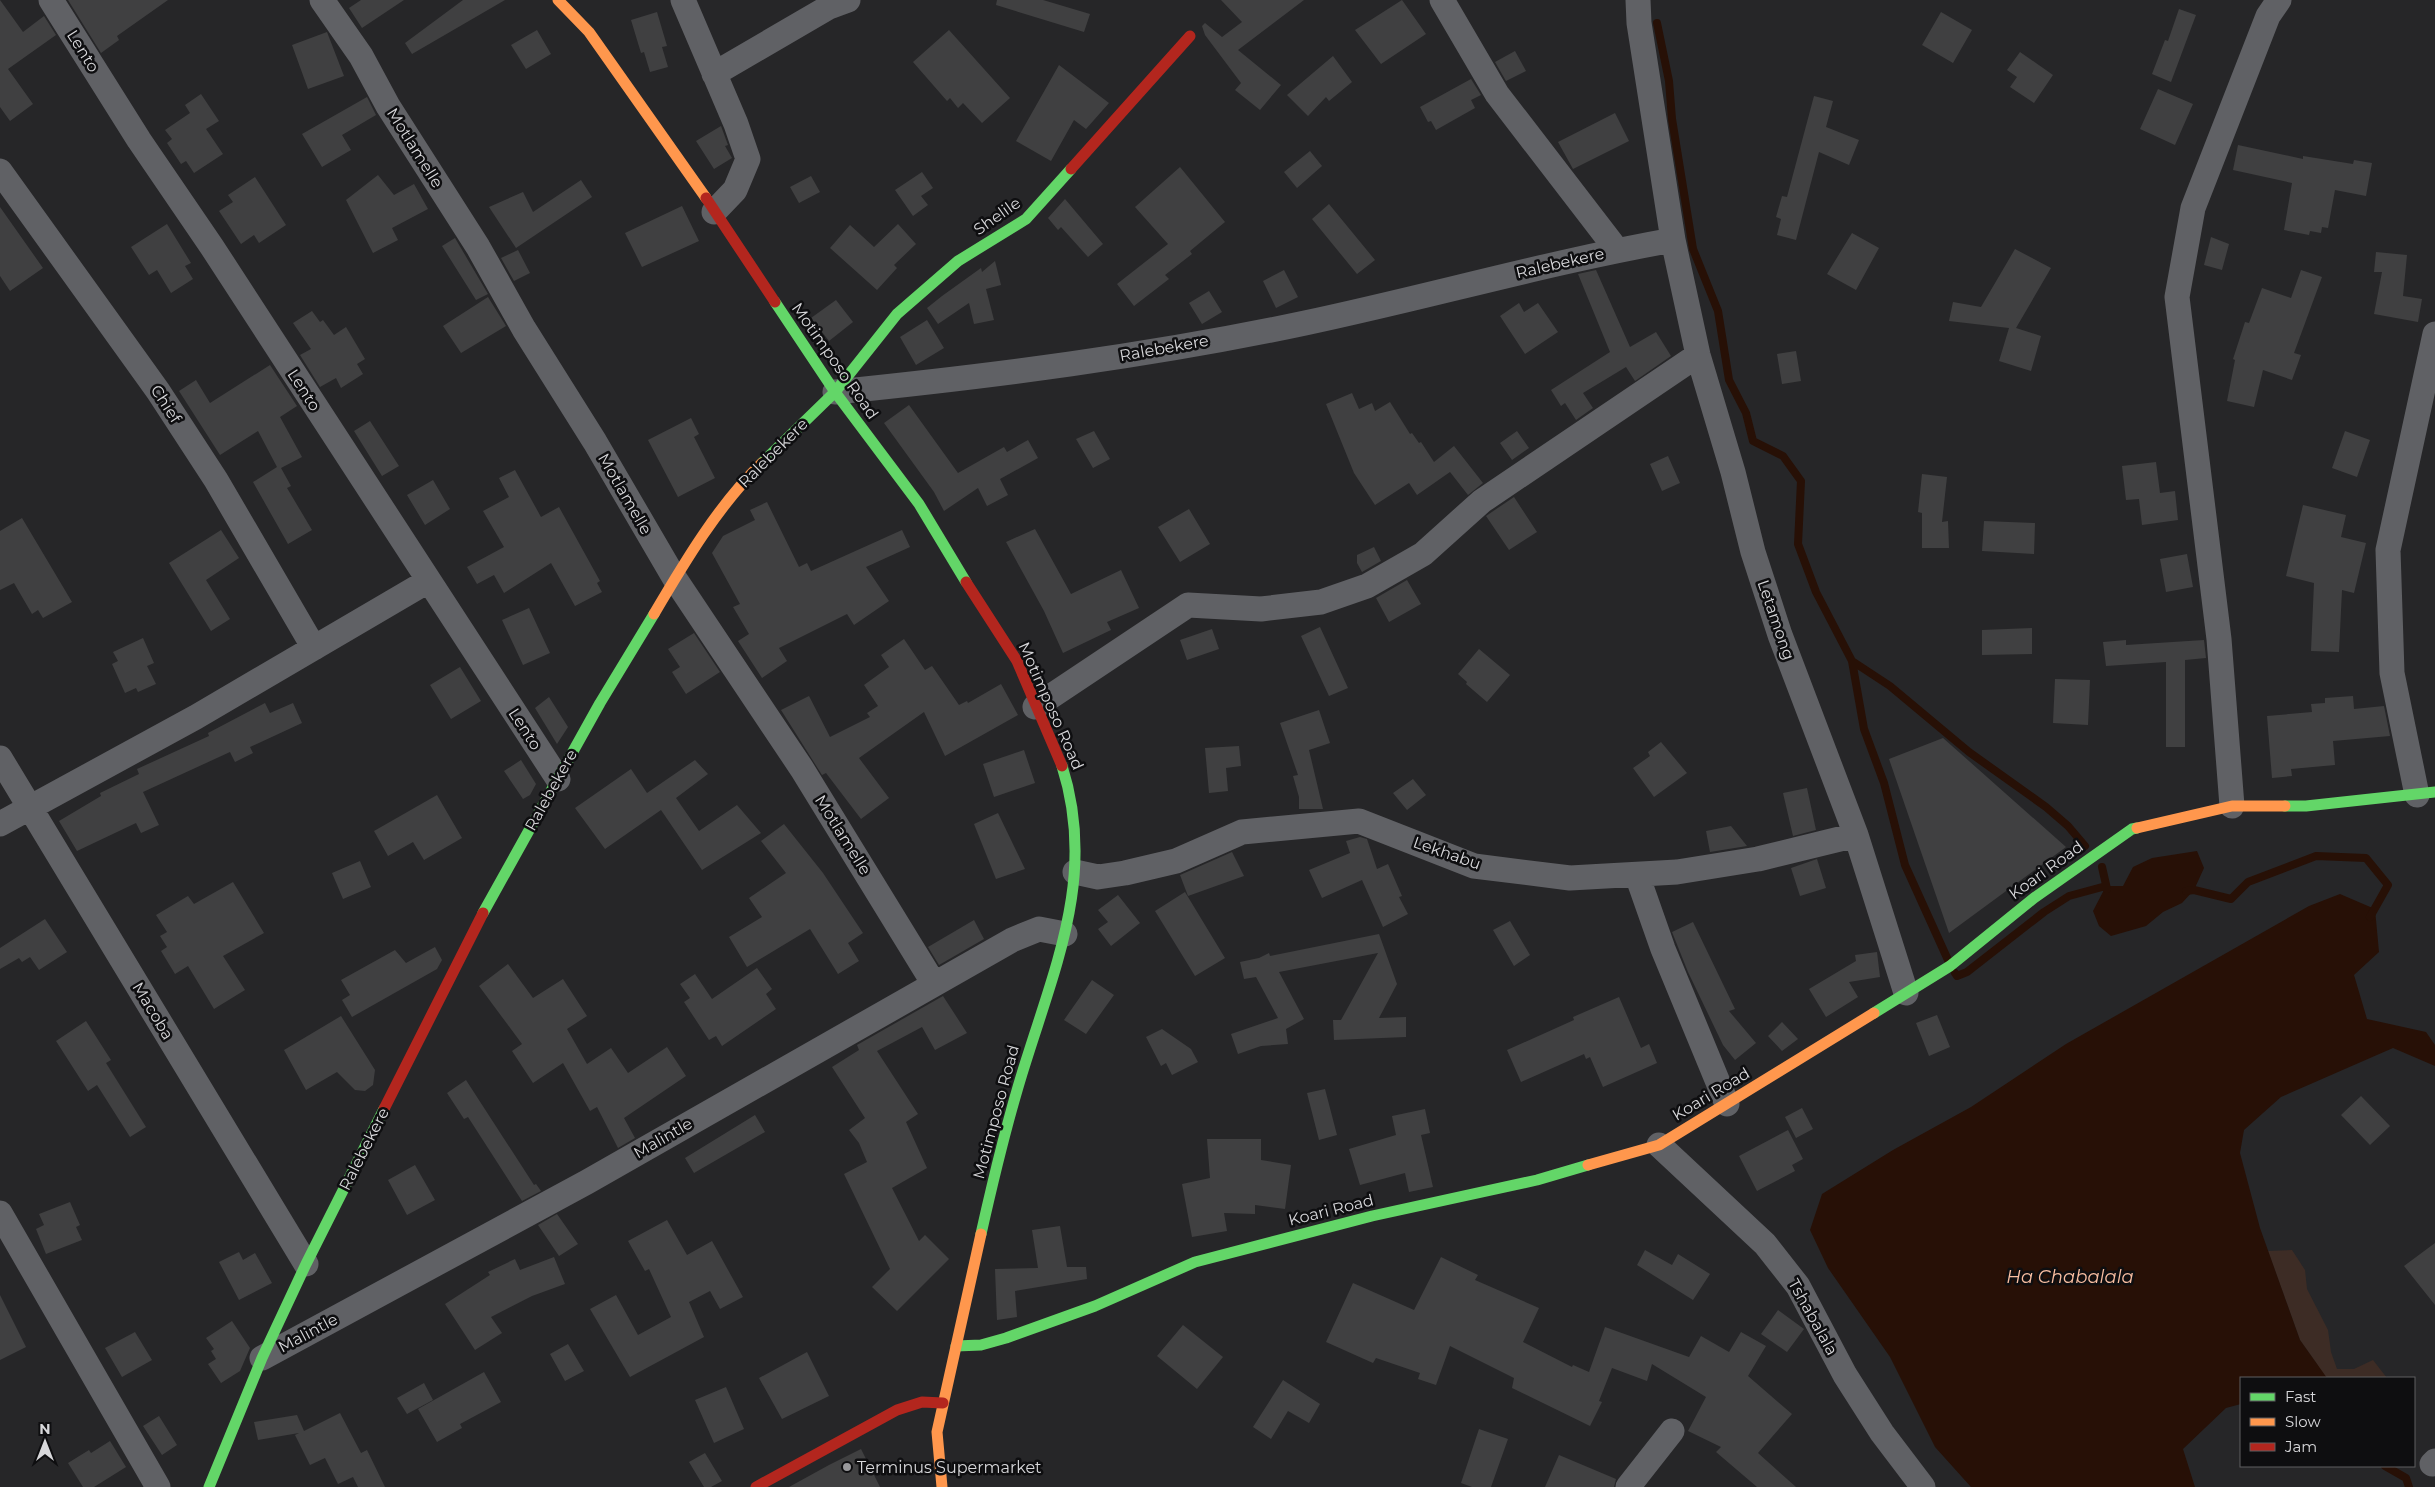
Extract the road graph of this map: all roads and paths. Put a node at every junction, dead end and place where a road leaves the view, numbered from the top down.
1 (51, 0) edge
2 (322, 0) edge
3 (558, 0) edge
4 (683, 0) edge
5 (1442, 0) edge
6 (1638, 0) edge
7 (2278, 0) edge
8 (856, 2) edge
9 (1190, 36) dead end
10 (714, 74) junction
11 (0, 171) edge
12 (714, 212) junction
13 (1673, 240) junction
14 (1617, 250) junction
15 (2435, 334) edge
16 (1698, 355) junction
17 (835, 392) junction
18 (675, 579) junction
19 (428, 581) junction
20 (314, 648) junction
21 (1034, 706) junction
22 (0, 758) edge
23 (558, 779) junction
24 (2426, 793) edge
25 (28, 806) junction
26 (2232, 806) junction
27 (0, 824) edge
28 (1856, 835) junction
29 (1075, 872) junction
30 (1637, 876) junction
31 (1065, 934) junction
32 (934, 984) junction
33 (1906, 993) junction
34 (1727, 1104) junction
35 (1659, 1144) junction
36 (0, 1213) edge
37 (306, 1264) junction
38 (956, 1346) junction
39 (262, 1358) junction
40 (943, 1403) junction
41 (1672, 1430) dead end
42 (158, 1487) edge
43 (208, 1487) edge
44 (756, 1487) edge
45 (942, 1487) edge
46 (1628, 1487) edge
47 (1923, 1487) edge

1 - 19 street, Lento
2 - 18 street, Motlamelle
3 - 12 street, Motimposo Road
4 - 10 street
5 - 14 street
6 - 13 street
7 - 26 street
8 - 10 street
9 - 17 street, Shelile
10 - 12 street
11 - 20 street, Chief
12 - 17 street, Motimposo Road
13 - 14 street, Ralebekere
13 - 16 street, Letamong
14 - 17 street, Ralebekere
15 - 24 street
16 - 21 street
16 - 28 street, Letamong
17 - 18 street, Ralebekere
17 - 21 street, Motimposo Road
18 - 23 street, Ralebekere
18 - 32 street, Motlamelle
19 - 20 street
19 - 23 street, Lento
20 - 25 street
21 - 29 street, Motimposo Road
22 - 25 street, Macoba
23 - 37 street, Ralebekere
24 - 26 street, Koari Road
25 - 27 street
25 - 37 street, Macoba
26 - 33 street, Koari Road
28 - 30 street, Lekhabu
28 - 33 street, Letamong
29 - 30 street, Lekhabu
29 - 31 street, Motimposo Road
30 - 34 street
31 - 32 street, Malintle
31 - 38 street, Motimposo Road
32 - 39 street, Malintle
33 - 34 street, Koari Road
34 - 35 street, Koari Road
35 - 38 street, Koari Road
35 - 47 street, Tshabalala
36 - 42 street
37 - 39 street, Ralebekere
38 - 40 street, Motimposo Road
39 - 43 street, Ralebekere
40 - 44 street
40 - 45 street, Motimposo Road
41 - 46 street

